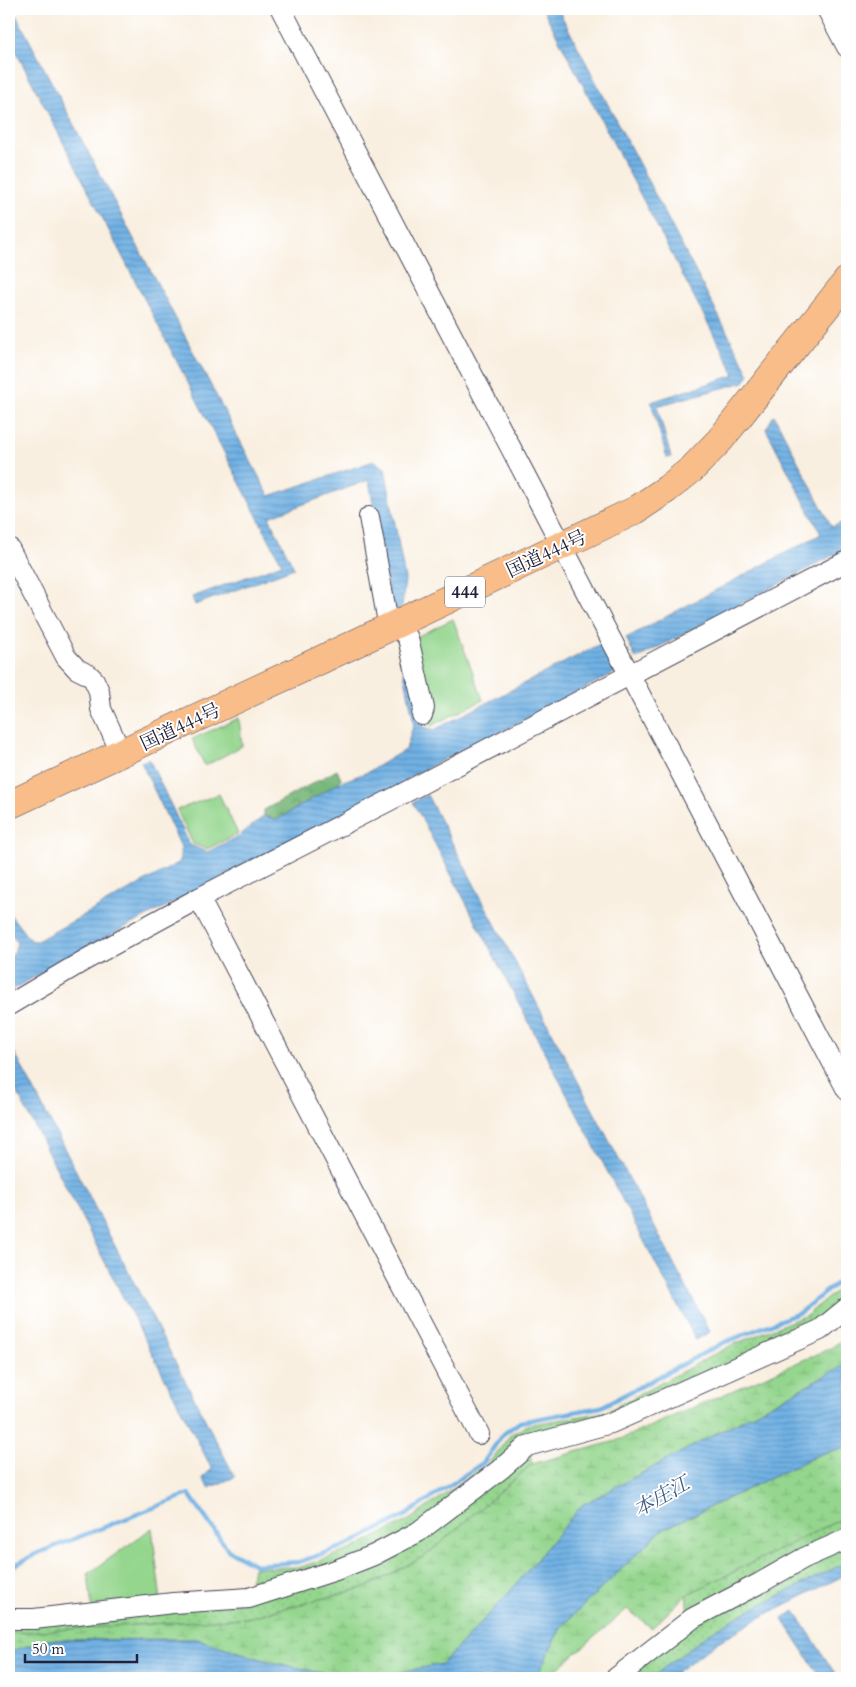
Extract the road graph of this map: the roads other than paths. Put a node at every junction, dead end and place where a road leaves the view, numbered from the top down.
1 (281, 9) edge
2 (827, 9) edge
3 (847, 47) edge
4 (847, 281) edge
5 (369, 518) dead end
6 (561, 546) junction
7 (9, 548) edge
8 (847, 561) edge
9 (396, 624) junction
10 (623, 660) junction
11 (422, 715) dead end
12 (121, 753) junction
13 (9, 805) edge
14 (198, 898) junction
15 (9, 1005) edge
16 (847, 1090) edge
17 (847, 1308) edge
18 (480, 1434) dead end
19 (847, 1539) edge
20 (9, 1619) edge
21 (616, 1678) edge

1 - 6 street
2 - 3 street
4 - 6 highway, 国道444号 / 444
5 - 9 street
6 - 9 highway, 国道444号 / 444
6 - 10 street
7 - 12 street
8 - 10 street
9 - 11 street
9 - 12 highway, 国道444号 / 444
10 - 14 street
10 - 16 street
12 - 13 highway, 国道444号 / 444
14 - 15 street
14 - 18 street
17 - 20 street
19 - 21 street

